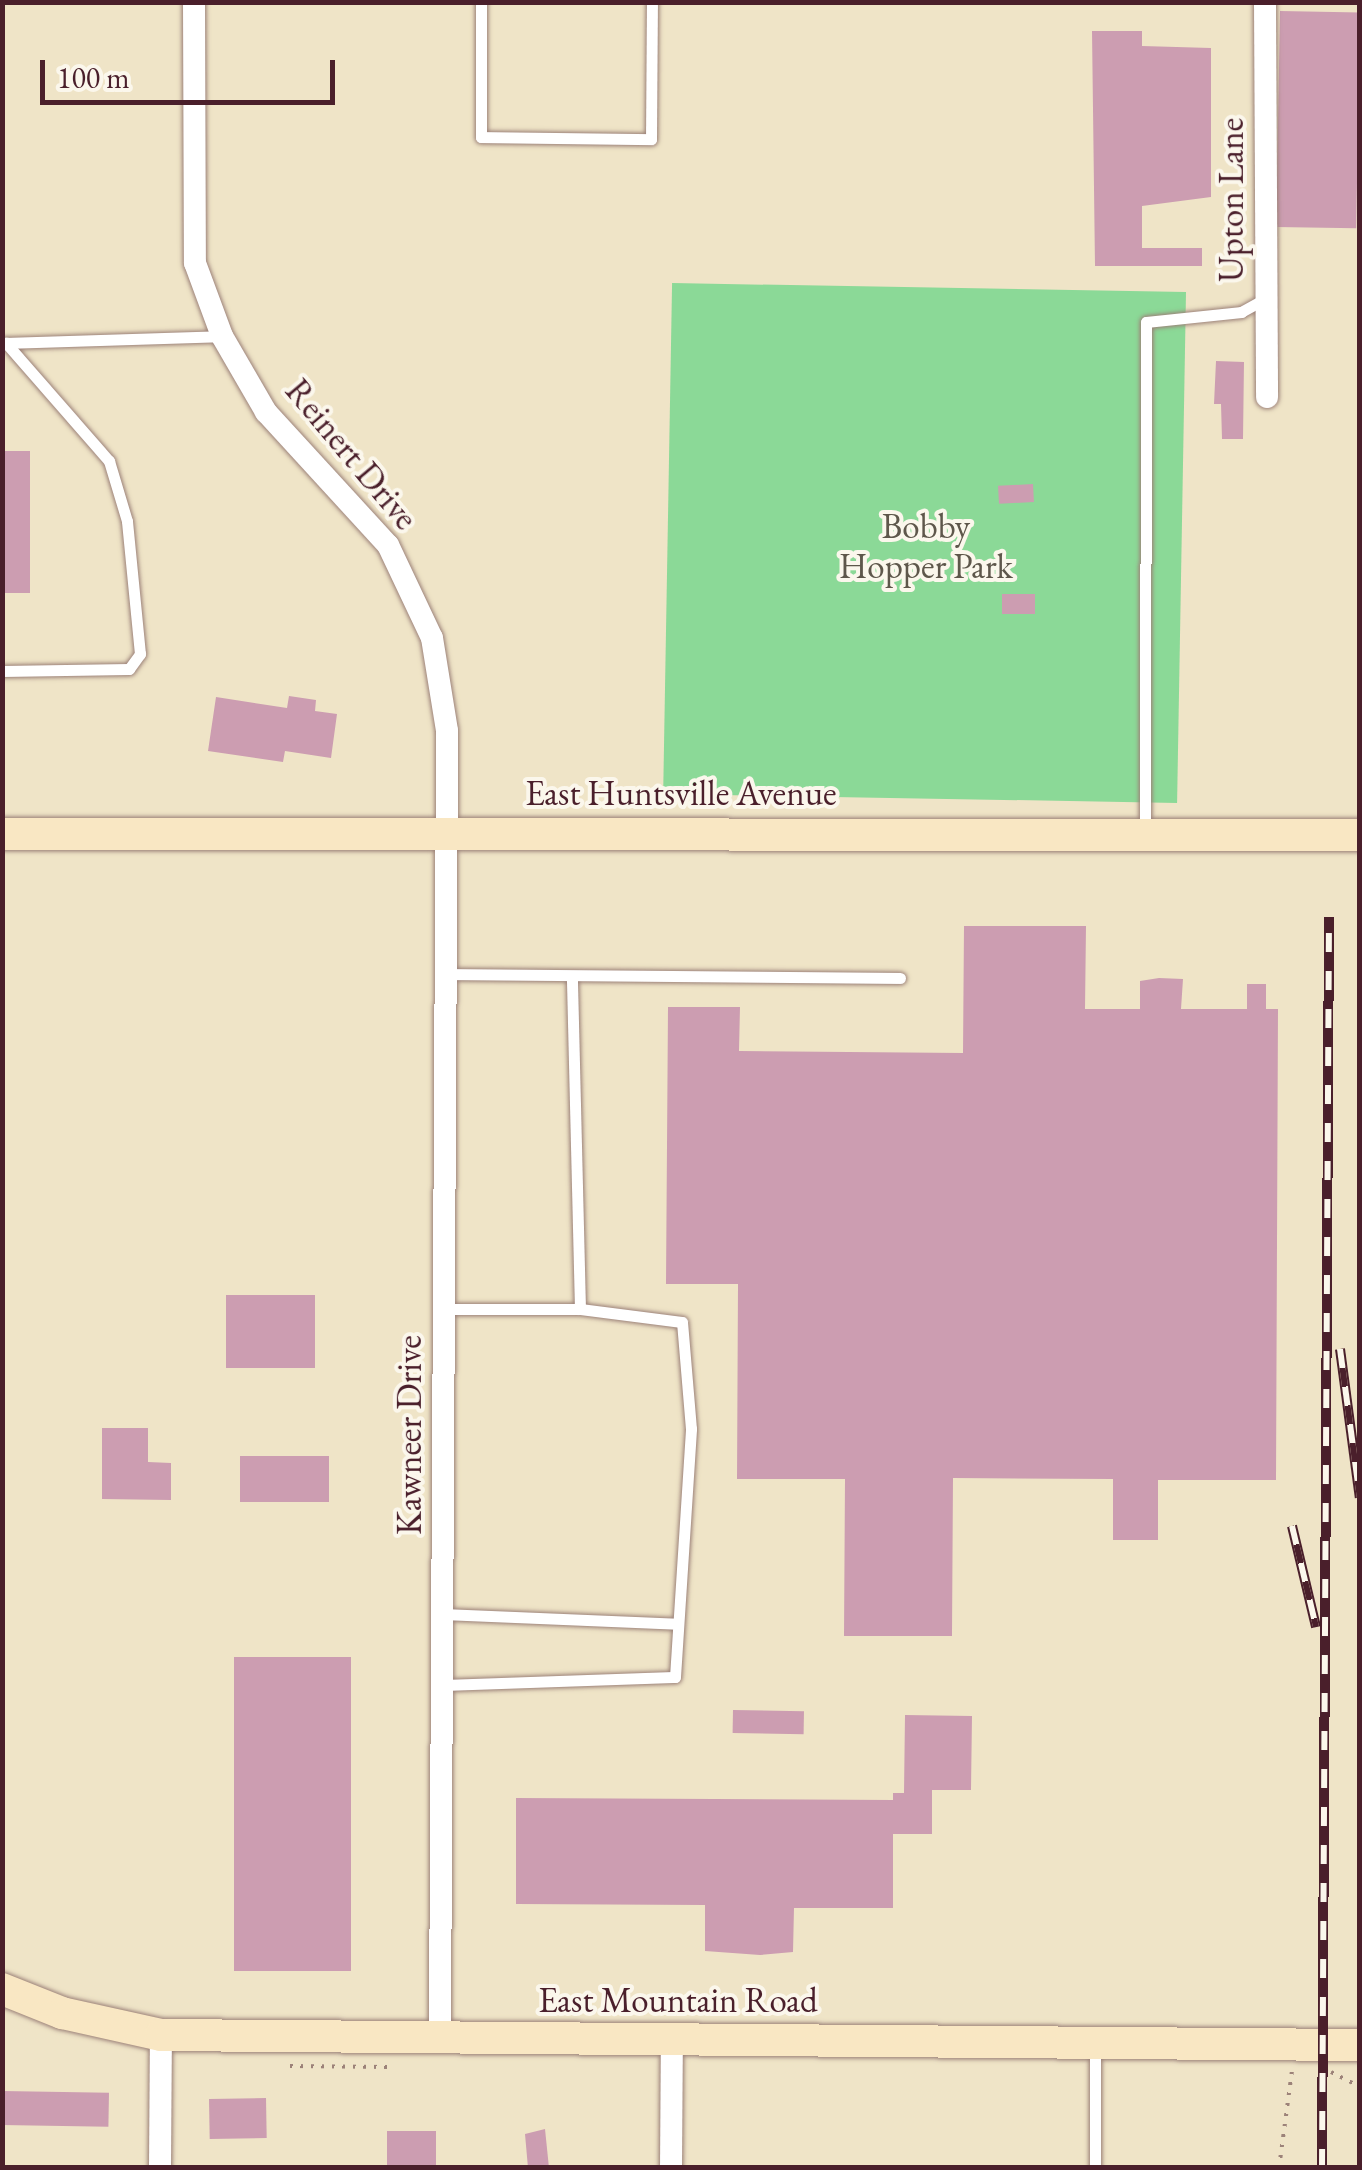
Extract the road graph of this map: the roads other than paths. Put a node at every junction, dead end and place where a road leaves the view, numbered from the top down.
1 (194, 2) edge
2 (481, 2) edge
3 (652, 2) edge
4 (1265, 2) edge
5 (1266, 298) junction
6 (222, 336) junction
7 (4, 343) edge
8 (1267, 397) dead end
9 (2, 671) edge
10 (1146, 832) junction
11 (2, 834) edge
12 (447, 834) junction
13 (1360, 835) edge
14 (446, 974) junction
15 (572, 978) junction
16 (900, 978) dead end
17 (444, 1309) junction
18 (580, 1309) junction
19 (442, 1614) junction
20 (678, 1624) junction
21 (442, 1686) junction
22 (2, 1989) edge
23 (162, 2035) junction
24 (440, 2038) junction
25 (672, 2040) junction
26 (1094, 2043) junction
27 (1360, 2045) edge
28 (160, 2168) edge
29 (672, 2168) edge
30 (1095, 2168) edge

1 - 6 street, Reinert Drive
2 - 3 lane
4 - 5 street, Upton Lane
5 - 8 street, Upton Lane
5 - 10 lane
6 - 7 lane
6 - 12 street, Reinert Drive
7 - 9 lane
10 - 12 street, East Huntsville Avenue
10 - 13 street, East Huntsville Avenue
11 - 12 street, East Huntsville Avenue
12 - 14 street, Kawneer Drive
14 - 15 lane
14 - 17 street, Kawneer Drive
15 - 16 lane
15 - 18 lane
17 - 18 lane
17 - 19 street, Kawneer Drive
18 - 20 lane
19 - 20 lane
19 - 21 street, Kawneer Drive
20 - 21 lane
21 - 24 street, Kawneer Drive
22 - 23 street, East Mountain Road
23 - 24 street, East Mountain Road
23 - 28 street
24 - 25 street, East Mountain Road
25 - 26 street, East Mountain Road
25 - 29 street
26 - 27 street, East Mountain Road
26 - 30 lane

